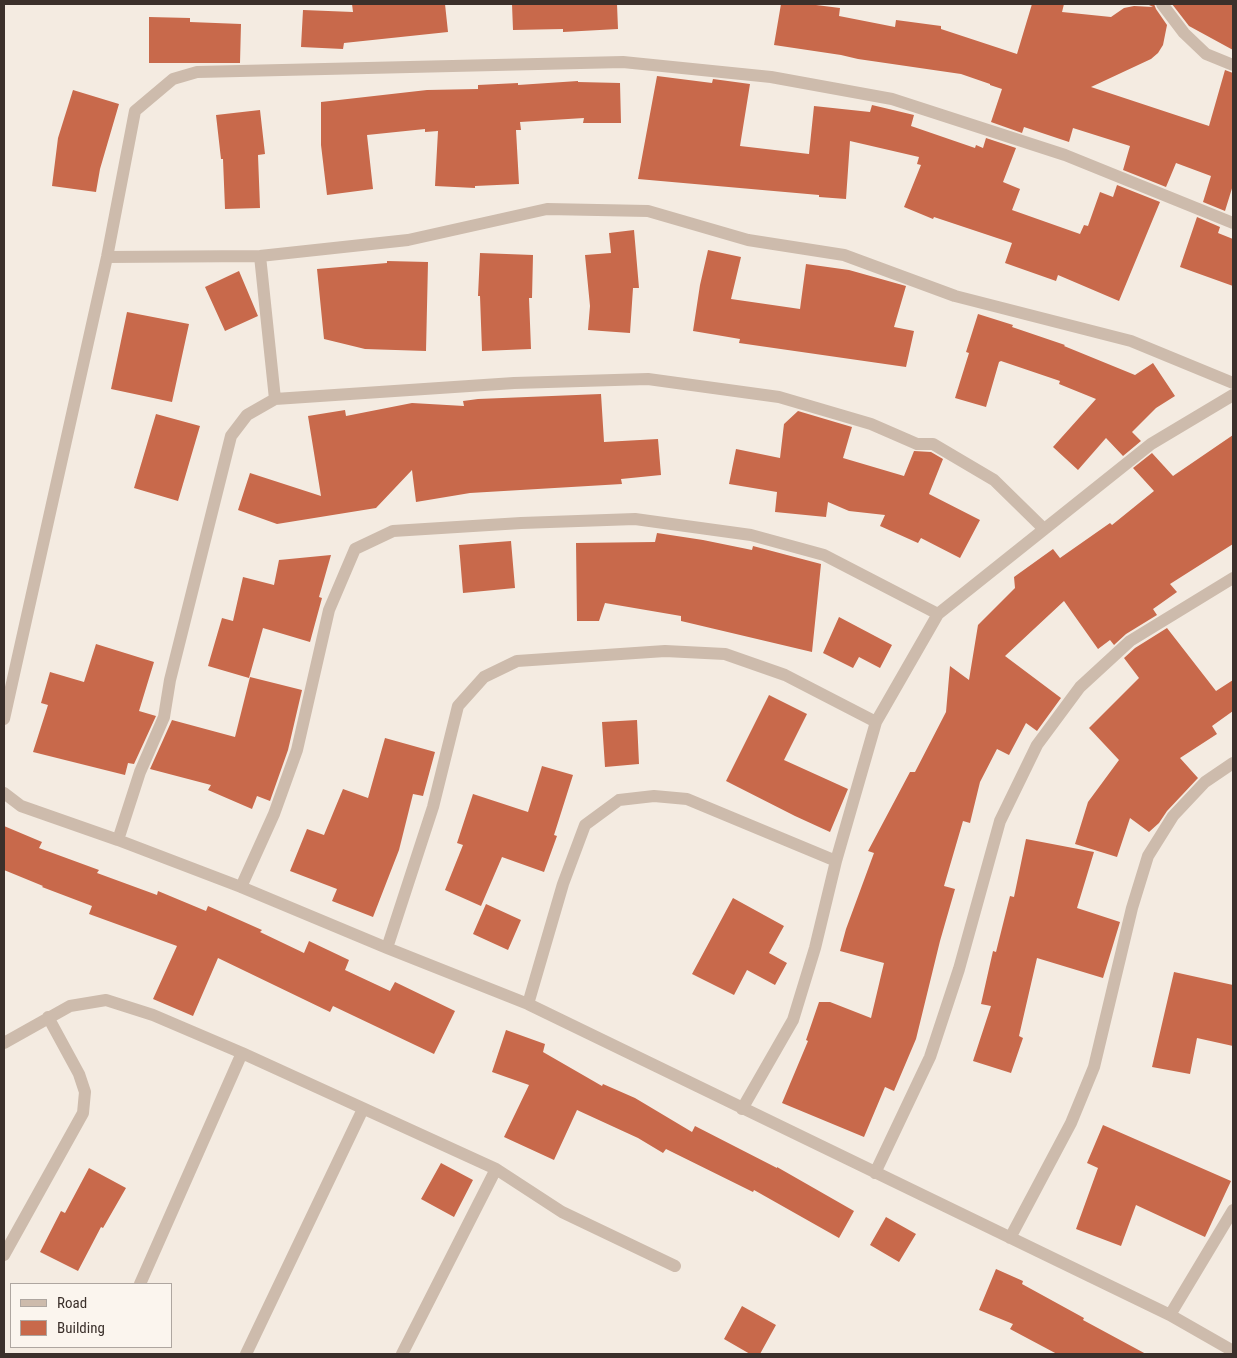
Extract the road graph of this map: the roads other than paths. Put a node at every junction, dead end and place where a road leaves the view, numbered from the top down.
1 (1162, 4) edge
2 (1233, 65) edge
3 (1233, 223) edge
4 (260, 256) junction
5 (107, 257) junction
6 (1233, 383) edge
7 (1233, 395) edge
8 (275, 399) junction
9 (1044, 529) junction
10 (1233, 578) edge
11 (938, 614) junction
12 (4, 719) edge
13 (876, 722) junction
14 (1233, 763) edge
15 (4, 793) edge
16 (118, 840) junction
17 (836, 861) junction
18 (241, 887) junction
19 (387, 948) junction
20 (528, 1004) junction
21 (48, 1017) junction
22 (4, 1043) edge
23 (242, 1052) junction
24 (364, 1108) junction
25 (742, 1109) junction
26 (496, 1169) junction
27 (875, 1173) junction
28 (1233, 1210) edge
29 (1010, 1238) junction
30 (4, 1255) edge
31 (675, 1266) dead end
32 (140, 1283) edge
33 (1170, 1315) junction
34 (1233, 1351) edge
35 (246, 1354) edge
36 (402, 1354) edge

1 - 2 street
3 - 5 street
4 - 5 street
4 - 6 street
4 - 8 street
5 - 12 street
7 - 9 street
8 - 9 street
8 - 16 street
9 - 11 street
10 - 27 street
11 - 13 street
11 - 18 street
13 - 17 street
13 - 19 street
14 - 29 street
15 - 16 street
16 - 18 street
17 - 20 street
17 - 25 street
18 - 19 street
19 - 20 street
20 - 25 street
21 - 22 street
21 - 23 street
21 - 30 street
23 - 24 street
23 - 32 street
24 - 26 street
24 - 35 street
25 - 27 street
26 - 31 street
26 - 36 street
27 - 29 street
28 - 33 street
29 - 33 street
33 - 34 street

